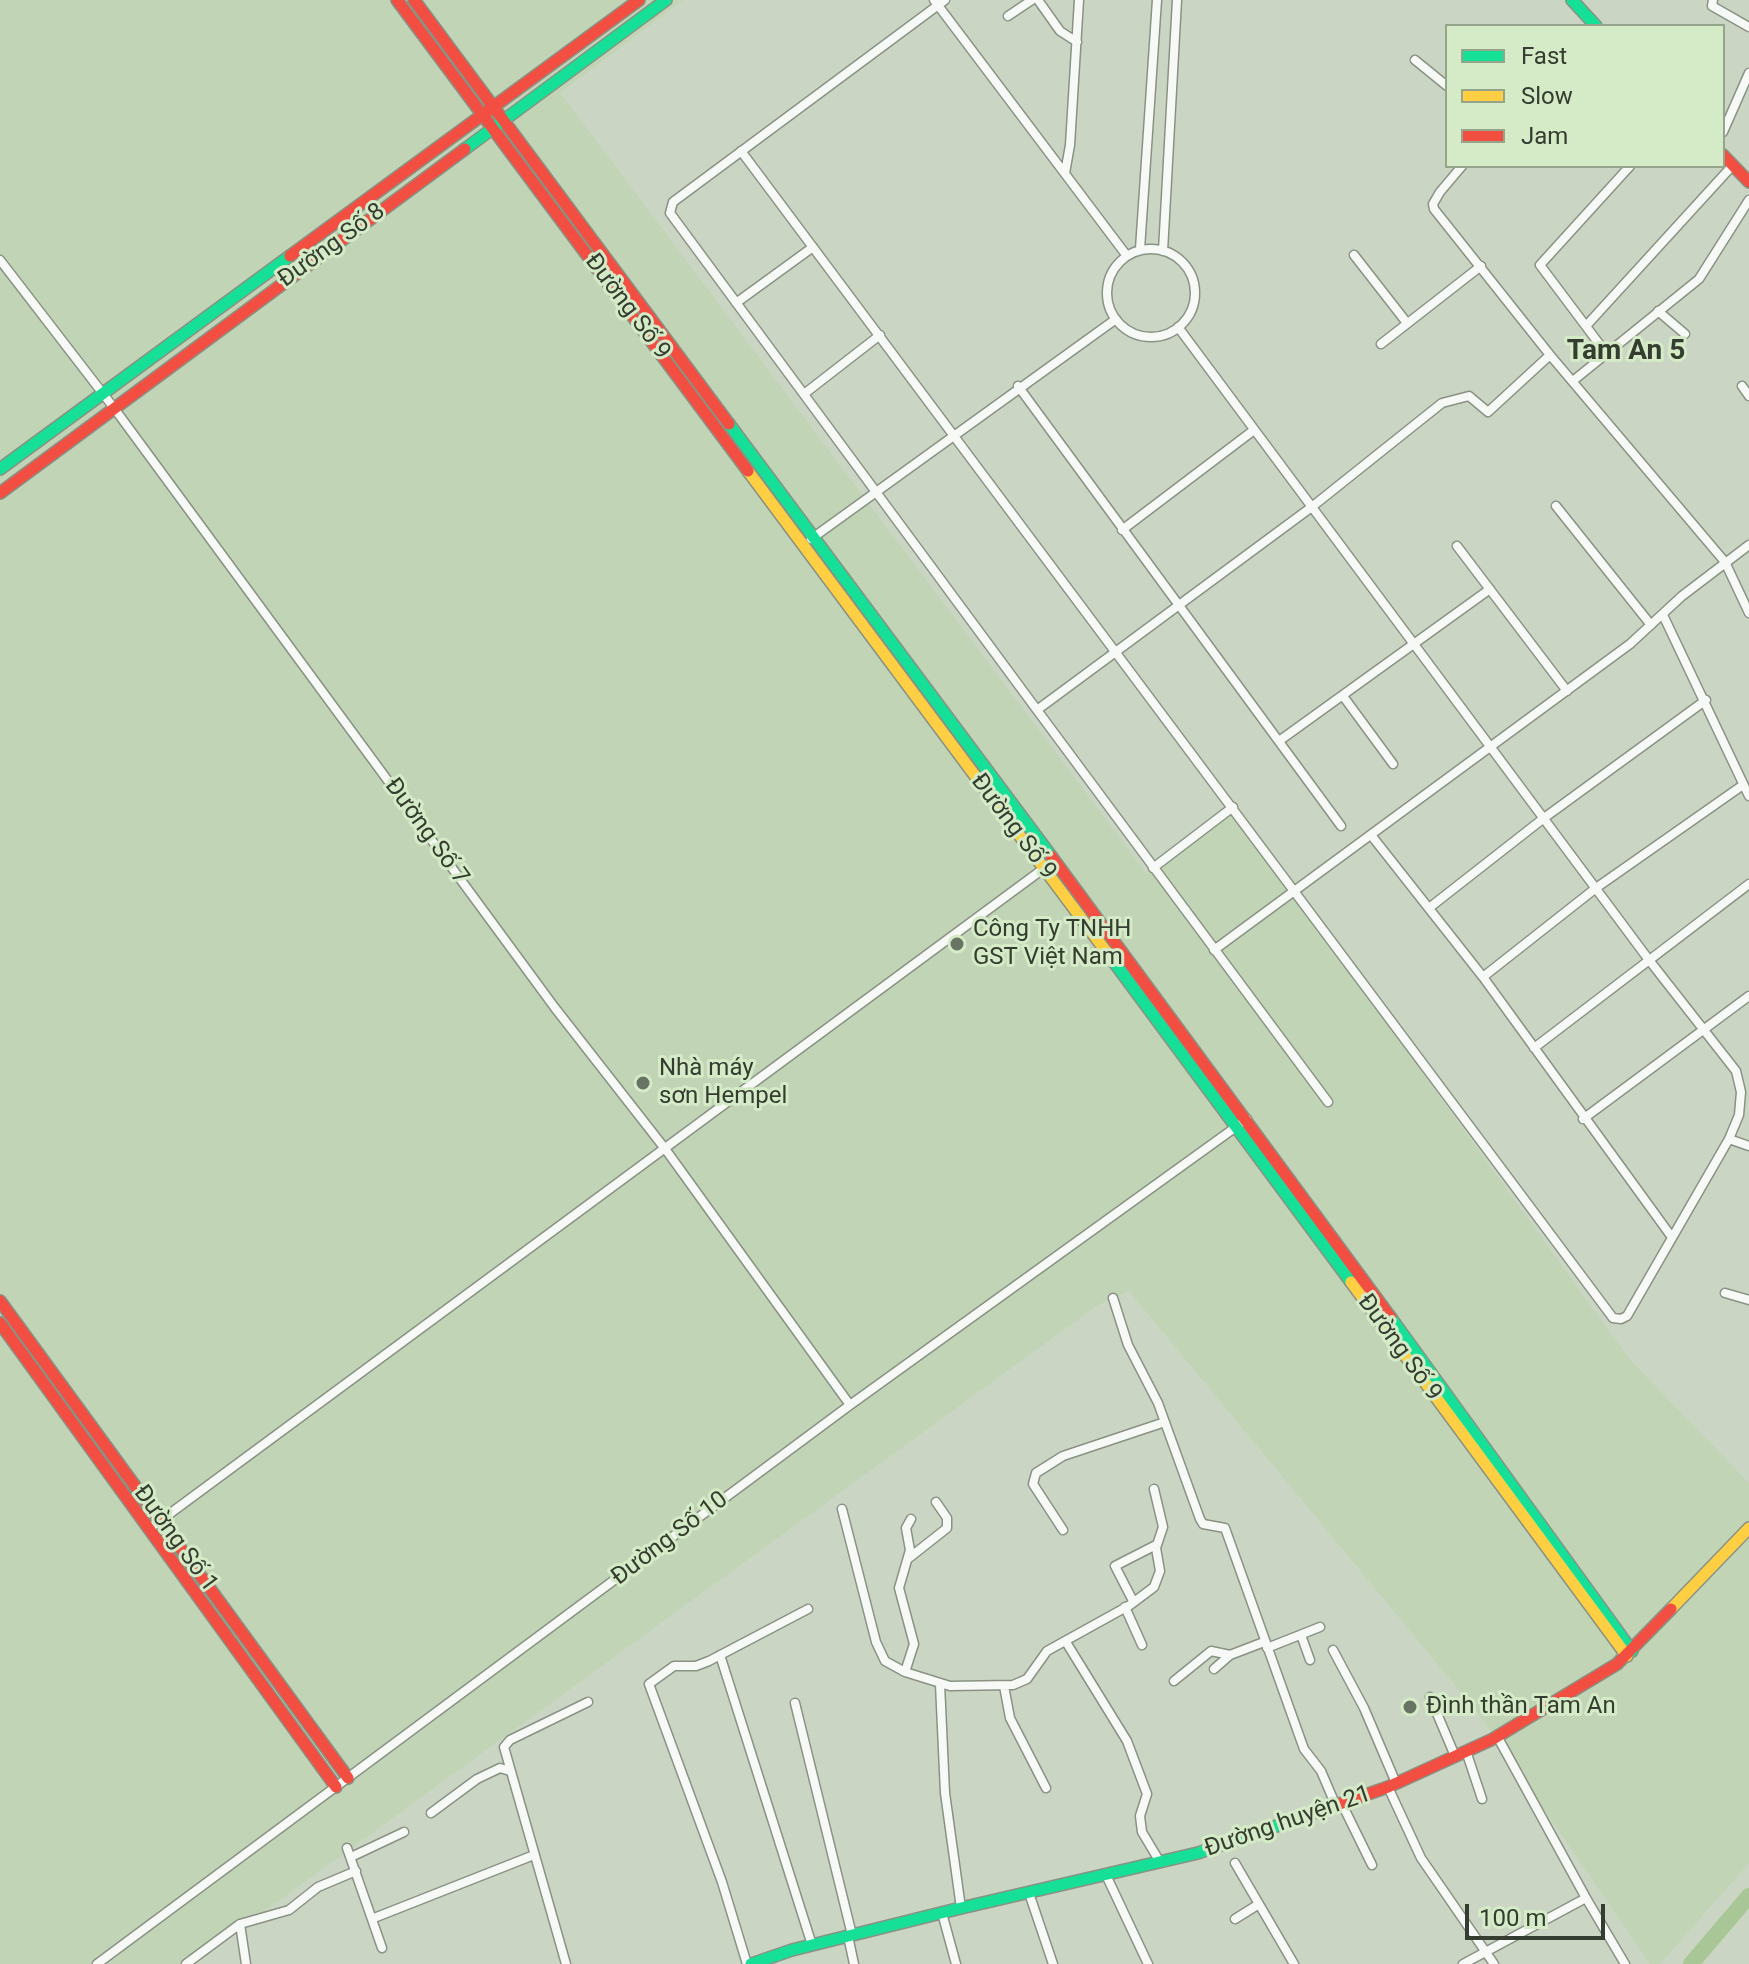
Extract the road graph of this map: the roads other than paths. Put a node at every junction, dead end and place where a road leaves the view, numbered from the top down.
1 (397, 0) edge
2 (414, 0) edge
3 (639, 0) edge
4 (666, 0) edge
5 (1032, 0) edge
6 (1038, 0) edge
7 (1079, 0) edge
8 (1157, 0) edge
9 (1177, 0) edge
10 (1572, 0) edge
11 (1713, 0) edge
12 (939, 2) edge
13 (1008, 16) dead end
14 (1593, 24) edge
15 (1749, 27) edge
16 (1077, 42) junction
17 (1415, 60) dead end
18 (1749, 73) edge
19 (1445, 84) edge
20 (487, 112) junction
21 (498, 124) junction
22 (1725, 127) edge
23 (741, 151) junction
24 (1725, 157) edge
25 (1733, 165) junction
26 (1460, 168) edge
27 (1628, 168) edge
28 (1065, 173) junction
29 (1749, 182) edge
30 (1749, 200) edge
31 (813, 247) junction
32 (1140, 249) junction
33 (1163, 251) junction
34 (1354, 255) dead end
35 (1127, 256) junction
36 (0, 260) edge
37 (1481, 266) junction
38 (736, 303) junction
39 (1658, 311) junction
40 (1116, 319) junction
41 (1407, 323) junction
42 (1586, 326) junction
43 (1178, 327) junction
44 (1685, 334) dead end
45 (880, 335) junction
46 (1381, 344) dead end
47 (1606, 353) junction
48 (1550, 355) junction
49 (1574, 380) junction
50 (1018, 386) junction
51 (1742, 386) dead end
52 (804, 394) junction
53 (101, 395) junction
54 (1749, 396) edge
55 (114, 408) junction
56 (1254, 430) junction
57 (952, 435) junction
58 (0, 469) edge
59 (875, 491) junction
60 (0, 493) edge
61 (1313, 506) junction
62 (1556, 506) dead end
63 (1122, 530) junction
64 (814, 537) junction
65 (803, 544) junction
66 (1749, 545) edge
67 (1457, 546) dead end
68 (1725, 562) junction
69 (1490, 589) junction
70 (1179, 607) junction
71 (1749, 613) edge
72 (1663, 615) junction
73 (1651, 625) junction
74 (1417, 643) junction
75 (1115, 652) junction
76 (1567, 691) junction
77 (1343, 696) junction
78 (1706, 700) junction
79 (1037, 710) junction
80 (1279, 741) junction
81 (1490, 747) junction
82 (1393, 764) dead end
83 (1743, 785) junction
84 (1749, 796) edge
85 (1233, 807) junction
86 (1544, 818) junction
87 (1341, 826) dead end
88 (1371, 835) junction
89 (1153, 868) junction
90 (1043, 869) junction
91 (1749, 884) edge
92 (1596, 888) junction
93 (1294, 893) junction
94 (1429, 908) junction
95 (1214, 950) junction
96 (1649, 960) junction
97 (1483, 977) junction
98 (1749, 996) edge
99 (1702, 1029) junction
100 (1534, 1048) junction
101 (1328, 1102) dead end
102 (1744, 1107) edge
103 (1247, 1119) junction
104 (1583, 1119) junction
105 (1236, 1127) junction
106 (1729, 1139) junction
107 (1749, 1146) edge
108 (666, 1150) junction
109 (1671, 1236) junction
110 (1725, 1293) dead end
111 (1113, 1298) dead end
112 (1749, 1300) edge
113 (0, 1301) edge
114 (0, 1323) edge
115 (850, 1405) junction
116 (1165, 1422) junction
117 (1154, 1489) dead end
118 (936, 1502) dead end
119 (842, 1509) dead end
120 (911, 1519) dead end
121 (161, 1520) junction
122 (1749, 1528) edge
123 (149, 1529) junction
124 (1063, 1530) dead end
125 (1156, 1545) junction
126 (908, 1559) junction
127 (1129, 1604) junction
128 (808, 1609) dead end
129 (1320, 1627) dead end
130 (1301, 1635) junction
131 (1066, 1642) junction
132 (1142, 1645) dead end
133 (1266, 1645) junction
134 (1333, 1650) dead end
135 (1629, 1654) junction
136 (720, 1655) junction
137 (1230, 1655) junction
138 (1310, 1660) dead end
139 (1214, 1669) dead end
140 (905, 1672) junction
141 (1174, 1681) dead end
142 (940, 1684) junction
143 (1004, 1686) junction
144 (1430, 1697) dead end
145 (588, 1702) dead end
146 (795, 1703) dead end
147 (1497, 1736) junction
148 (1460, 1754) junction
149 (510, 1771) junction
150 (348, 1778) junction
151 (1392, 1785) junction
152 (336, 1787) junction
153 (1046, 1788) dead end
154 (1482, 1799) dead end
155 (1339, 1805) junction
156 (431, 1813) dead end
157 (404, 1832) dead end
158 (534, 1855) junction
159 (1160, 1862) junction
160 (1235, 1863) dead end
161 (1372, 1865) dead end
162 (356, 1871) junction
163 (1106, 1875) junction
164 (1029, 1893) junction
165 (1586, 1898) junction
166 (1259, 1904) junction
167 (961, 1908) junction
168 (942, 1913) junction
169 (374, 1918) junction
170 (1235, 1919) dead end
171 (240, 1924) junction
172 (850, 1936) junction
173 (812, 1945) junction
174 (382, 1948) dead end
175 (1487, 1951) junction
176 (197, 1960) edge
177 (97, 1964) edge
178 (186, 1964) edge
179 (246, 1964) edge
180 (566, 1964) edge
181 (749, 1964) edge
182 (854, 1964) edge
183 (956, 1964) edge
184 (1053, 1964) edge
185 (1148, 1964) edge
186 (1294, 1964) edge
187 (1463, 1964) edge
188 (1494, 1964) edge
189 (1625, 1964) edge

1 - 20 street, Đường Số 9
2 - 20 street, Đường Số 9
3 - 20 street, Đường Số 8
4 - 21 street, Đường Số 8
5 - 13 street
6 - 16 street
7 - 16 street
8 - 32 street
9 - 33 street
10 - 14 street
11 - 15 street
12 - 23 street
12 - 28 street
16 - 28 street
17 - 19 street
18 - 22 street
20 - 21 street, Đường Số 9
20 - 53 street, Đường Số 8
21 - 55 street, Đường Số 8
21 - 64 street, Đường Số 9
21 - 65 street, Đường Số 9
23 - 31 street
23 - 38 street
24 - 25 street
25 - 29 street
25 - 42 street
26 - 37 street
27 - 42 street
28 - 35 street
30 - 39 street
31 - 38 street
31 - 45 street
32 - 33 street
32 - 35 street
33 - 43 street
34 - 41 street
35 - 40 street
36 - 53 street, Đường Số 7
37 - 41 street
37 - 48 street
38 - 52 street
39 - 44 street
39 - 47 street
40 - 43 street
40 - 50 street
41 - 46 street
42 - 47 street
43 - 56 street
45 - 52 street
45 - 57 street
47 - 49 street
48 - 49 street
48 - 61 street
49 - 68 street
50 - 57 street
50 - 63 street
51 - 54 street
52 - 59 street
53 - 55 street, Đường Số 7
53 - 58 street, Đường Số 8
55 - 60 street, Đường Số 8
55 - 108 street, Đường Số 7
56 - 61 street
56 - 63 street
57 - 59 street
57 - 75 street
59 - 64 street
59 - 79 street
61 - 70 street
61 - 74 street
62 - 73 street
63 - 70 street
64 - 65 street
64 - 103 street, Đường Số 9
65 - 90 street, Đường Số 9
66 - 68 street
67 - 69 street
68 - 71 street
68 - 72 street
69 - 74 street
69 - 76 street
70 - 75 street
70 - 80 street
72 - 73 street
72 - 78 street
73 - 76 street
74 - 77 street
74 - 81 street
75 - 79 street
75 - 85 street
76 - 81 street
77 - 80 street
77 - 82 street
78 - 83 street
78 - 86 street
79 - 89 street
80 - 87 street
81 - 86 street
81 - 88 street
83 - 84 street
83 - 92 street
85 - 89 street
85 - 93 street
86 - 92 street
86 - 94 street
88 - 93 street
88 - 94 street
89 - 95 street
90 - 105 street, Đường Số 9
90 - 108 street
91 - 96 street
92 - 96 street
92 - 97 street
93 - 95 street
93 - 109 street
94 - 97 street
95 - 101 street
96 - 99 street
96 - 100 street
97 - 100 street
98 - 99 street
99 - 102 street
99 - 104 street
100 - 104 street
102 - 106 street
103 - 105 street, Đường Số 10
103 - 135 street, Đường Số 9
104 - 109 street
105 - 115 street, Đường Số 10
105 - 135 street, Đường Số 9
106 - 107 street
106 - 109 street
108 - 115 street, Đường Số 7
108 - 121 street
110 - 112 street
111 - 116 street
113 - 121 street, Đường Số 1
114 - 123 street, Đường Số 1
115 - 150 street, Đường Số 10
116 - 124 street
116 - 133 street
117 - 125 street
118 - 126 street
119 - 140 street
120 - 126 street
121 - 123 street
121 - 150 street, Đường Số 1
122 - 135 street, Đường huyện 21
123 - 152 street, Đường Số 1
125 - 127 street
125 - 127 street
126 - 140 street
127 - 131 street
127 - 132 street
128 - 136 street
129 - 130 street
130 - 133 street
130 - 138 street
131 - 143 street
131 - 159 street
133 - 137 street
133 - 155 street
134 - 151 street
135 - 147 street, Đường huyện 21
136 - 173 street
136 - 181 street
137 - 139 street
137 - 141 street
140 - 142 street
142 - 143 street
142 - 167 street
143 - 153 street
144 - 148 street
145 - 149 street
146 - 172 street
147 - 148 street, Đường huyện 21
147 - 165 street
148 - 151 street, Đường huyện 21
148 - 154 street
149 - 156 street
149 - 158 street
150 - 152 street, Đường Số 10
151 - 155 street, Đường huyện 21
151 - 175 street
152 - 177 street, Đường Số 10
155 - 159 street, Đường huyện 21
155 - 161 street
157 - 162 street
158 - 169 street
158 - 180 street
159 - 163 street, Đường huyện 21
160 - 166 street
162 - 169 street
162 - 171 street
163 - 164 street, Đường huyện 21
163 - 185 street
164 - 167 street, Đường huyện 21
164 - 184 street
165 - 175 street
165 - 189 street
166 - 170 street
166 - 186 street
167 - 168 street, Đường huyện 21
168 - 172 street, Đường huyện 21
168 - 183 street
169 - 174 street
171 - 176 street
171 - 179 street
172 - 173 street, Đường huyện 21
172 - 182 street
173 - 181 street, Đường huyện 21
175 - 187 street
175 - 188 street
176 - 178 street

